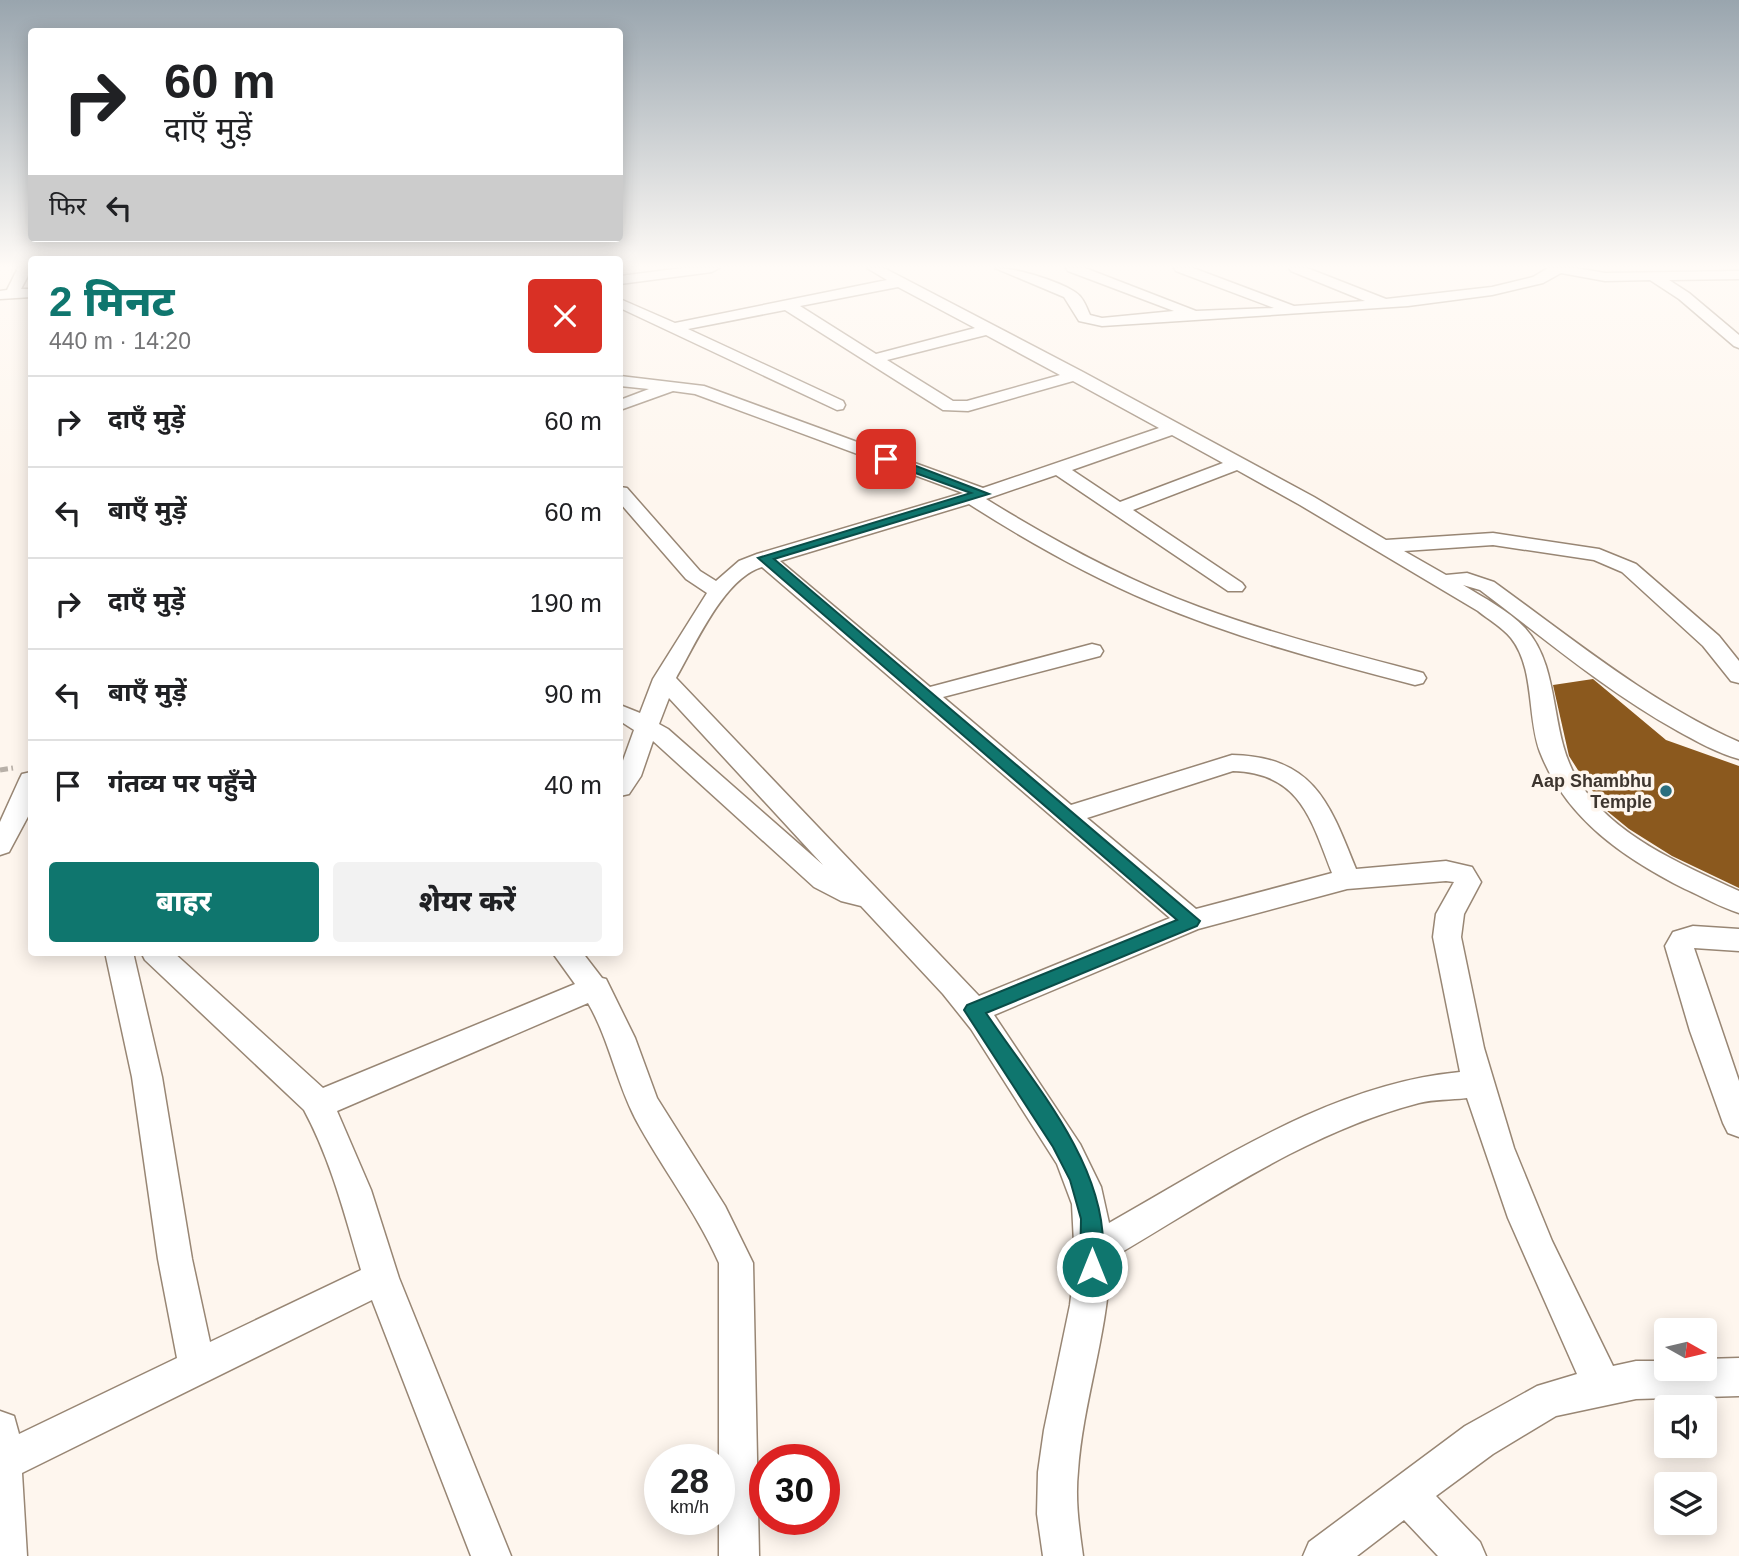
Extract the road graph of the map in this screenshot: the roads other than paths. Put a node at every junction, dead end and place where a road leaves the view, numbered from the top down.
1 (699, 341) edge
2 (845, 341) edge
3 (945, 341) edge
4 (1012, 341) edge
5 (874, 359) junction
6 (1077, 375) junction
7 (623, 381) edge
8 (675, 385) junction
9 (623, 404) edge
10 (837, 405) dead end
11 (1174, 429) junction
12 (1237, 464) junction
13 (1059, 469) junction
14 (623, 495) edge
15 (976, 495) junction
16 (1118, 509) junction
17 (1385, 546) junction
18 (764, 558) junction
19 (1444, 582) junction
20 (1235, 587) dead end
21 (718, 591) junction
22 (1092, 652) dead end
23 (1739, 677) edge
24 (1415, 678) dead end
25 (664, 679) junction
26 (925, 695) junction
27 (623, 714) edge
28 (645, 727) junction
29 (1739, 751) edge
30 (28, 782) edge
31 (623, 784) edge
32 (28, 786) edge
33 (0, 807) edge
34 (1068, 815) junction
35 (0, 846) edge
36 (1347, 879) junction
37 (869, 897) junction
38 (1739, 903) edge
39 (1191, 921) junction
40 (1739, 940) edge
41 (120, 956) edge
42 (159, 956) edge
43 (569, 956) edge
44 (596, 988) junction
45 (974, 1010) junction
46 (1478, 1084) junction
47 (317, 1105) junction
48 (1739, 1123) edge
49 (1093, 1250) junction
50 (381, 1278) junction
51 (197, 1367) junction
52 (1739, 1377) edge
53 (1603, 1387) junction
54 (1, 1446) edge
55 (1406, 1494) junction
56 (7, 1556) edge
57 (491, 1556) edge
58 (739, 1556) edge
59 (1063, 1556) edge
60 (1323, 1556) edge
61 (1466, 1556) edge

1 - 10 street
2 - 5 street
3 - 5 street
4 - 6 street
5 - 6 street
6 - 11 street
7 - 8 street
8 - 9 street
8 - 15 street
11 - 12 street
11 - 13 street
12 - 16 street
12 - 17 street
13 - 15 street
13 - 16 street
14 - 21 street
15 - 18 street
15 - 24 street
16 - 20 street
17 - 19 street
17 - 23 street
18 - 21 street
18 - 26 street
19 - 29 street
19 - 38 street
21 - 25 street
22 - 26 street
25 - 28 street
25 - 37 street
26 - 34 street
27 - 28 street
28 - 31 street
28 - 37 street
30 - 33 street
32 - 35 street
34 - 36 street
34 - 39 street
36 - 39 street
36 - 46 street
37 - 45 street
39 - 45 street
40 - 48 street
41 - 51 street
42 - 47 street
43 - 44 street
44 - 47 street
44 - 58 street
45 - 49 street
46 - 49 street
46 - 53 street
47 - 50 street
49 - 59 street
50 - 51 street
50 - 57 street
51 - 54 street
52 - 53 street
53 - 55 street
54 - 56 street
55 - 60 street
55 - 61 street

